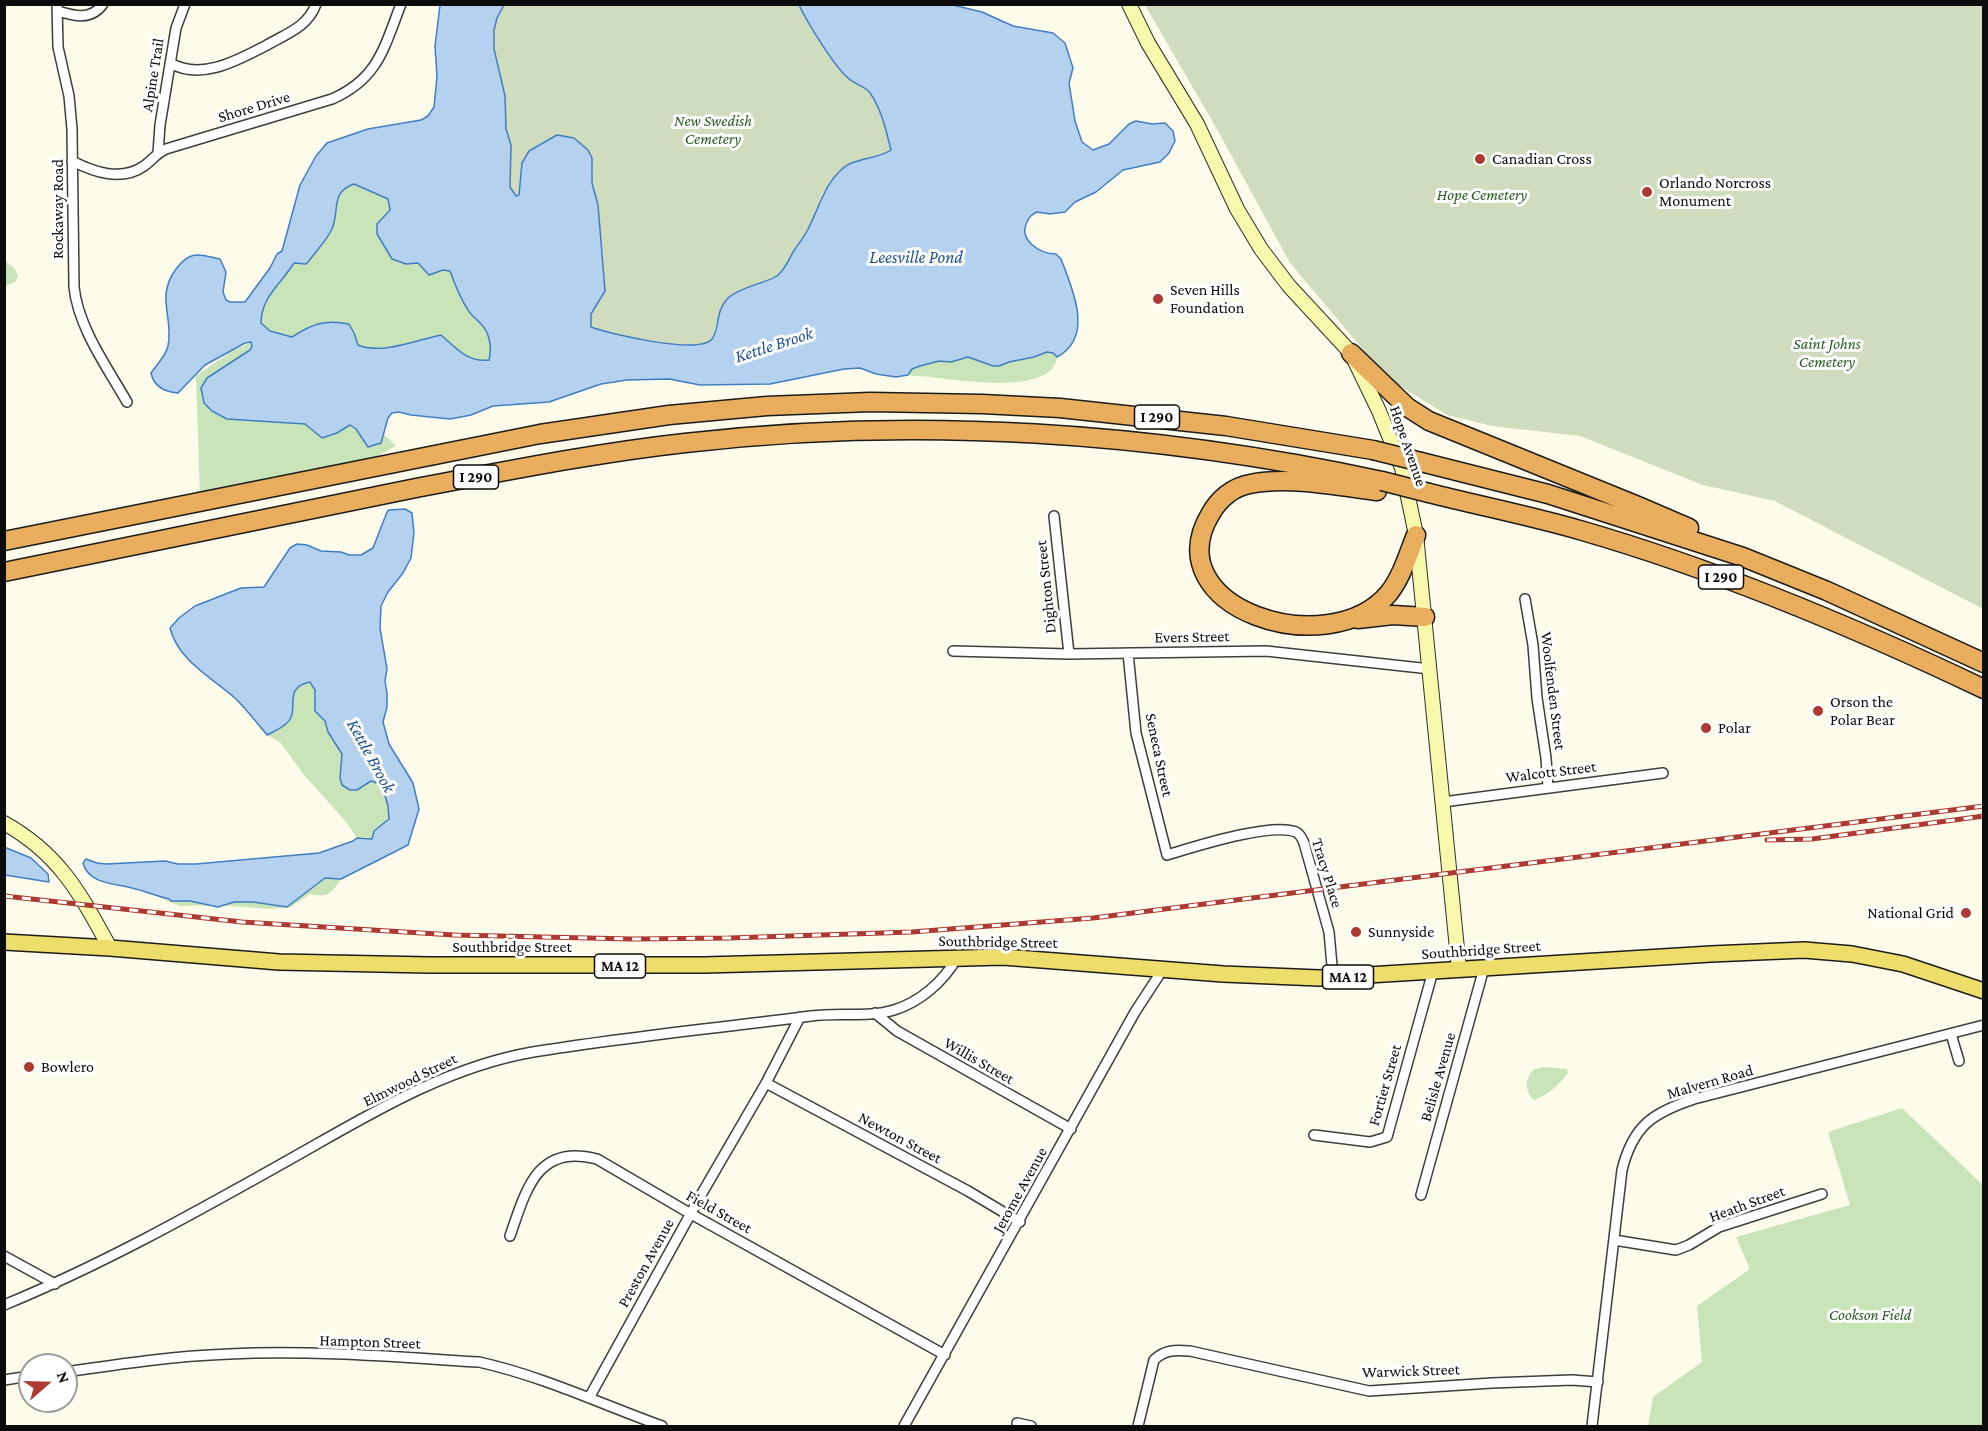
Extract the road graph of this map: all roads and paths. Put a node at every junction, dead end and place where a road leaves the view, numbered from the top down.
1 (103, 4) edge
2 (185, 4) edge
3 (316, 4) edge
4 (389, 4) edge
5 (1130, 4) edge
6 (57, 8) edge
7 (399, 9) edge
8 (170, 63) junction
9 (159, 153) junction
10 (72, 161) junction
11 (1351, 353) junction
12 (127, 402) dead end
13 (1383, 486) junction
14 (1054, 516) dead end
15 (1416, 535) junction
16 (4, 541) edge
17 (4, 572) edge
18 (1827, 591) junction
19 (1525, 599) dead end
20 (1425, 617) junction
21 (1335, 622) junction
22 (953, 651) dead end
23 (1128, 653) junction
24 (1069, 654) junction
25 (1983, 663) edge
26 (1430, 669) junction
27 (1983, 689) edge
28 (1663, 773) dead end
29 (1548, 787) junction
30 (1443, 802) junction
31 (4, 823) edge
32 (1173, 853) joint
33 (4, 942) edge
34 (110, 948) junction
35 (957, 958) junction
36 (1484, 968) junction
37 (1163, 969) junction
38 (1459, 969) junction
39 (1433, 971) junction
40 (1333, 978) junction
41 (1983, 991) edge
42 (875, 1013) junction
43 (800, 1017) junction
44 (1983, 1025) edge
45 (1951, 1034) junction
46 (1959, 1061) dead end
47 (766, 1083) junction
48 (1071, 1129) junction
49 (1314, 1135) dead end
50 (1421, 1194) dead end
51 (1822, 1194) dead end
52 (691, 1214) junction
53 (1020, 1222) junction
54 (510, 1236) dead end
55 (1614, 1240) junction
56 (4, 1256) edge
57 (55, 1284) junction
58 (4, 1305) edge
59 (945, 1355) junction
60 (78, 1371) edge
61 (1598, 1382) junction
62 (589, 1398) junction
63 (1017, 1423) dead end
64 (662, 1426) edge
65 (904, 1426) edge
66 (1031, 1426) edge
67 (1138, 1426) edge
68 (1592, 1426) edge

1 - 6 street
2 - 8 street, Alpine Trail
3 - 8 street
4 - 7 street
5 - 11 main road, Hope Avenue
6 - 10 street, Rockaway Road
7 - 9 street, Shore Drive
8 - 9 street, Alpine Trail
9 - 10 street, Shore Drive
10 - 12 street, Rockaway Road
11 - 15 main road, Hope Avenue
11 - 18 highway
13 - 17 highway, I 290
13 - 21 highway
13 - 27 highway, I 290, bridge
14 - 24 street, Dighton Street
15 - 20 main road, Hope Avenue
15 - 21 highway
16 - 18 highway, I 290, bridge
18 - 25 highway, I 290
19 - 29 street, Woolfenden Street
20 - 21 highway
20 - 26 main road, Hope Avenue
22 - 24 street, Evers Street
23 - 24 street, Evers Street
23 - 26 street, Evers Street
23 - 32 street, Seneca Street
26 - 30 main road, Hope Avenue
28 - 29 street, Walcott Street
29 - 30 street, Walcott Street
30 - 38 main road, Hope Avenue
31 - 34 main road
32 - 40 street, Tracy Place
33 - 34 main road, Southbridge Street / MA 12
34 - 35 main road, Southbridge Street / MA 12
35 - 37 main road, Southbridge Street / MA 12
35 - 42 street, Elmwood Street
36 - 38 main road, Southbridge Street
36 - 41 main road, Southbridge Street
36 - 50 street, Belisle Avenue
37 - 40 main road, Southbridge Street / MA 12
37 - 48 street, Jerome Avenue
38 - 39 main road, Southbridge Street / MA 12
39 - 40 main road, Southbridge Street / MA 12
39 - 49 street, Fortier Street
42 - 43 street, Elmwood Street
42 - 48 street, Willis Street
43 - 47 street, Preston Avenue
43 - 57 street, Elmwood Street
44 - 45 street, Malvern Road
45 - 46 street
45 - 55 street, Malvern Road
47 - 52 street, Preston Avenue
47 - 53 street, Newton Street
48 - 53 street, Jerome Avenue
51 - 55 street, Heath Street
52 - 54 street, Field Street
52 - 59 street, Field Street
52 - 62 street, Preston Avenue
53 - 59 street, Jerome Avenue
55 - 61 street, Malvern Road
56 - 57 street
57 - 58 street, Elmwood Street
59 - 65 street, Jerome Avenue
60 - 62 street, Hampton Street
61 - 67 street, Warwick Street
61 - 68 street, Malvern Road
62 - 64 street, Hampton Street
63 - 66 street

